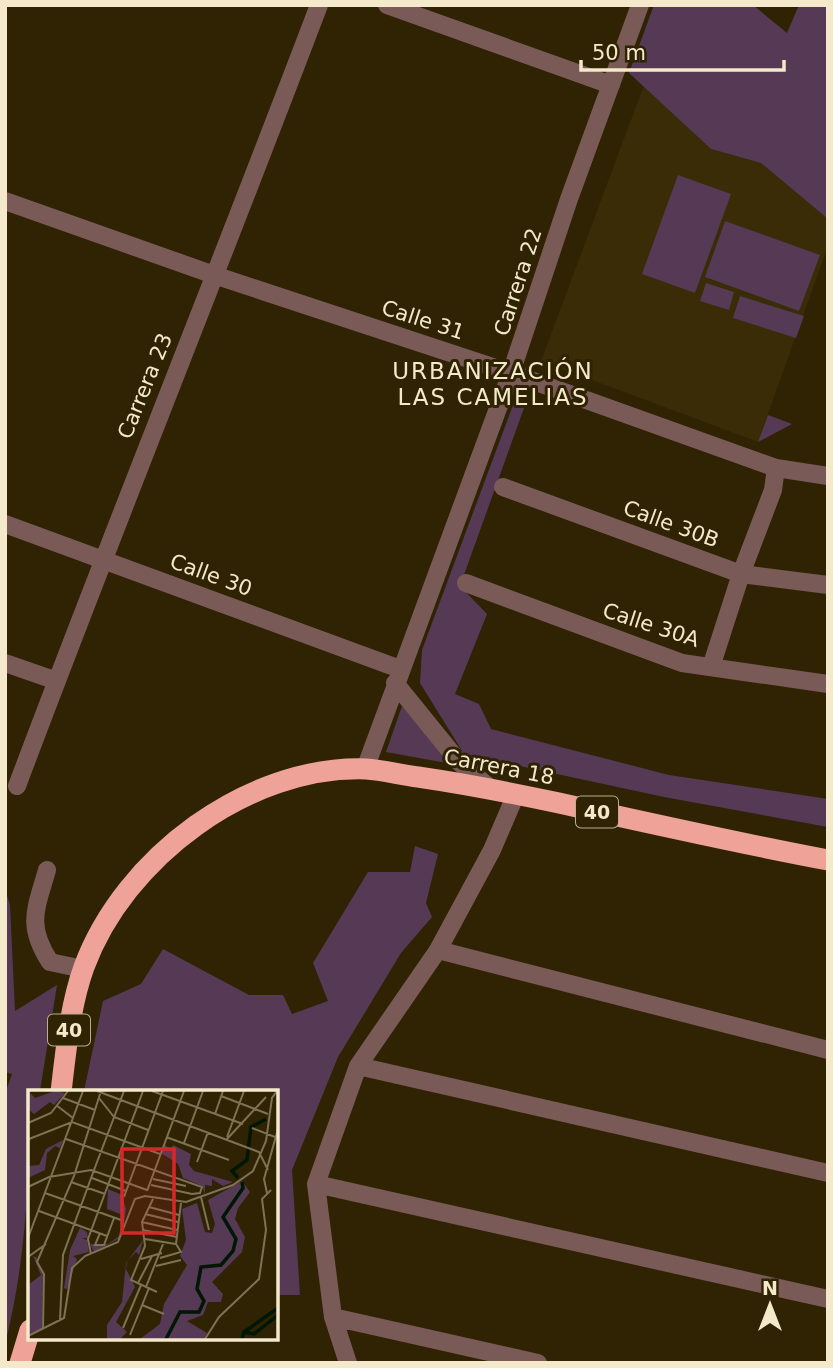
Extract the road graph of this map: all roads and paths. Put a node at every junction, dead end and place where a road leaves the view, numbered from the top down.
1 (319, 5) edge
2 (387, 5) edge
3 (640, 5) edge
4 (611, 85) junction
5 (5, 201) edge
6 (217, 276) junction
7 (511, 373) junction
8 (776, 468) junction
9 (828, 476) edge
10 (503, 487) dead end
11 (5, 524) edge
12 (102, 559) junction
13 (741, 574) junction
14 (466, 583) dead end
15 (828, 585) edge
16 (5, 663) edge
17 (712, 667) junction
18 (398, 676) junction
19 (57, 681) junction
20 (828, 684) edge
21 (365, 769) junction
22 (17, 786) dead end
23 (490, 788) junction
24 (516, 794) junction
25 (828, 860) edge
26 (47, 870) dead end
27 (438, 950) junction
28 (83, 969) junction
29 (828, 1050) edge
30 (358, 1066) junction
31 (61, 1090) edge
32 (828, 1172) edge
33 (316, 1184) junction
34 (828, 1299) edge
35 (333, 1317) junction
36 (28, 1337) edge
37 (20, 1363) edge
38 (348, 1363) edge
39 (538, 1363) edge

1 - 6 street, Carrera 23
2 - 4 street
3 - 4 street, Carrera 22
4 - 7 street, Carrera 22
5 - 6 street, Calle 31
6 - 7 street, Calle 31
6 - 12 street, Carrera 23
7 - 8 street, Calle 31
7 - 18 street, Carrera 22
8 - 9 street, Calle 31
8 - 13 street
10 - 13 street, Calle 30B
11 - 12 street, Calle 30
12 - 18 street, Calle 30
12 - 19 street, Carrera 23
13 - 15 street, Calle 30B
13 - 17 street
14 - 17 street, Calle 30A
16 - 19 street
17 - 20 street, Calle 30A
18 - 21 street, Carrera 22
18 - 23 street
19 - 22 street, Carrera 23
21 - 23 highway, Carrera 18 / 40
21 - 28 highway, 40
23 - 24 highway, Carrera 18 / 40
24 - 25 highway, Carrera 18 / 40
24 - 27 street
26 - 28 street
27 - 29 street
27 - 30 street
28 - 31 highway, 40
30 - 32 street
30 - 33 street
33 - 34 street
33 - 35 street
35 - 38 street
35 - 39 street
36 - 37 highway

